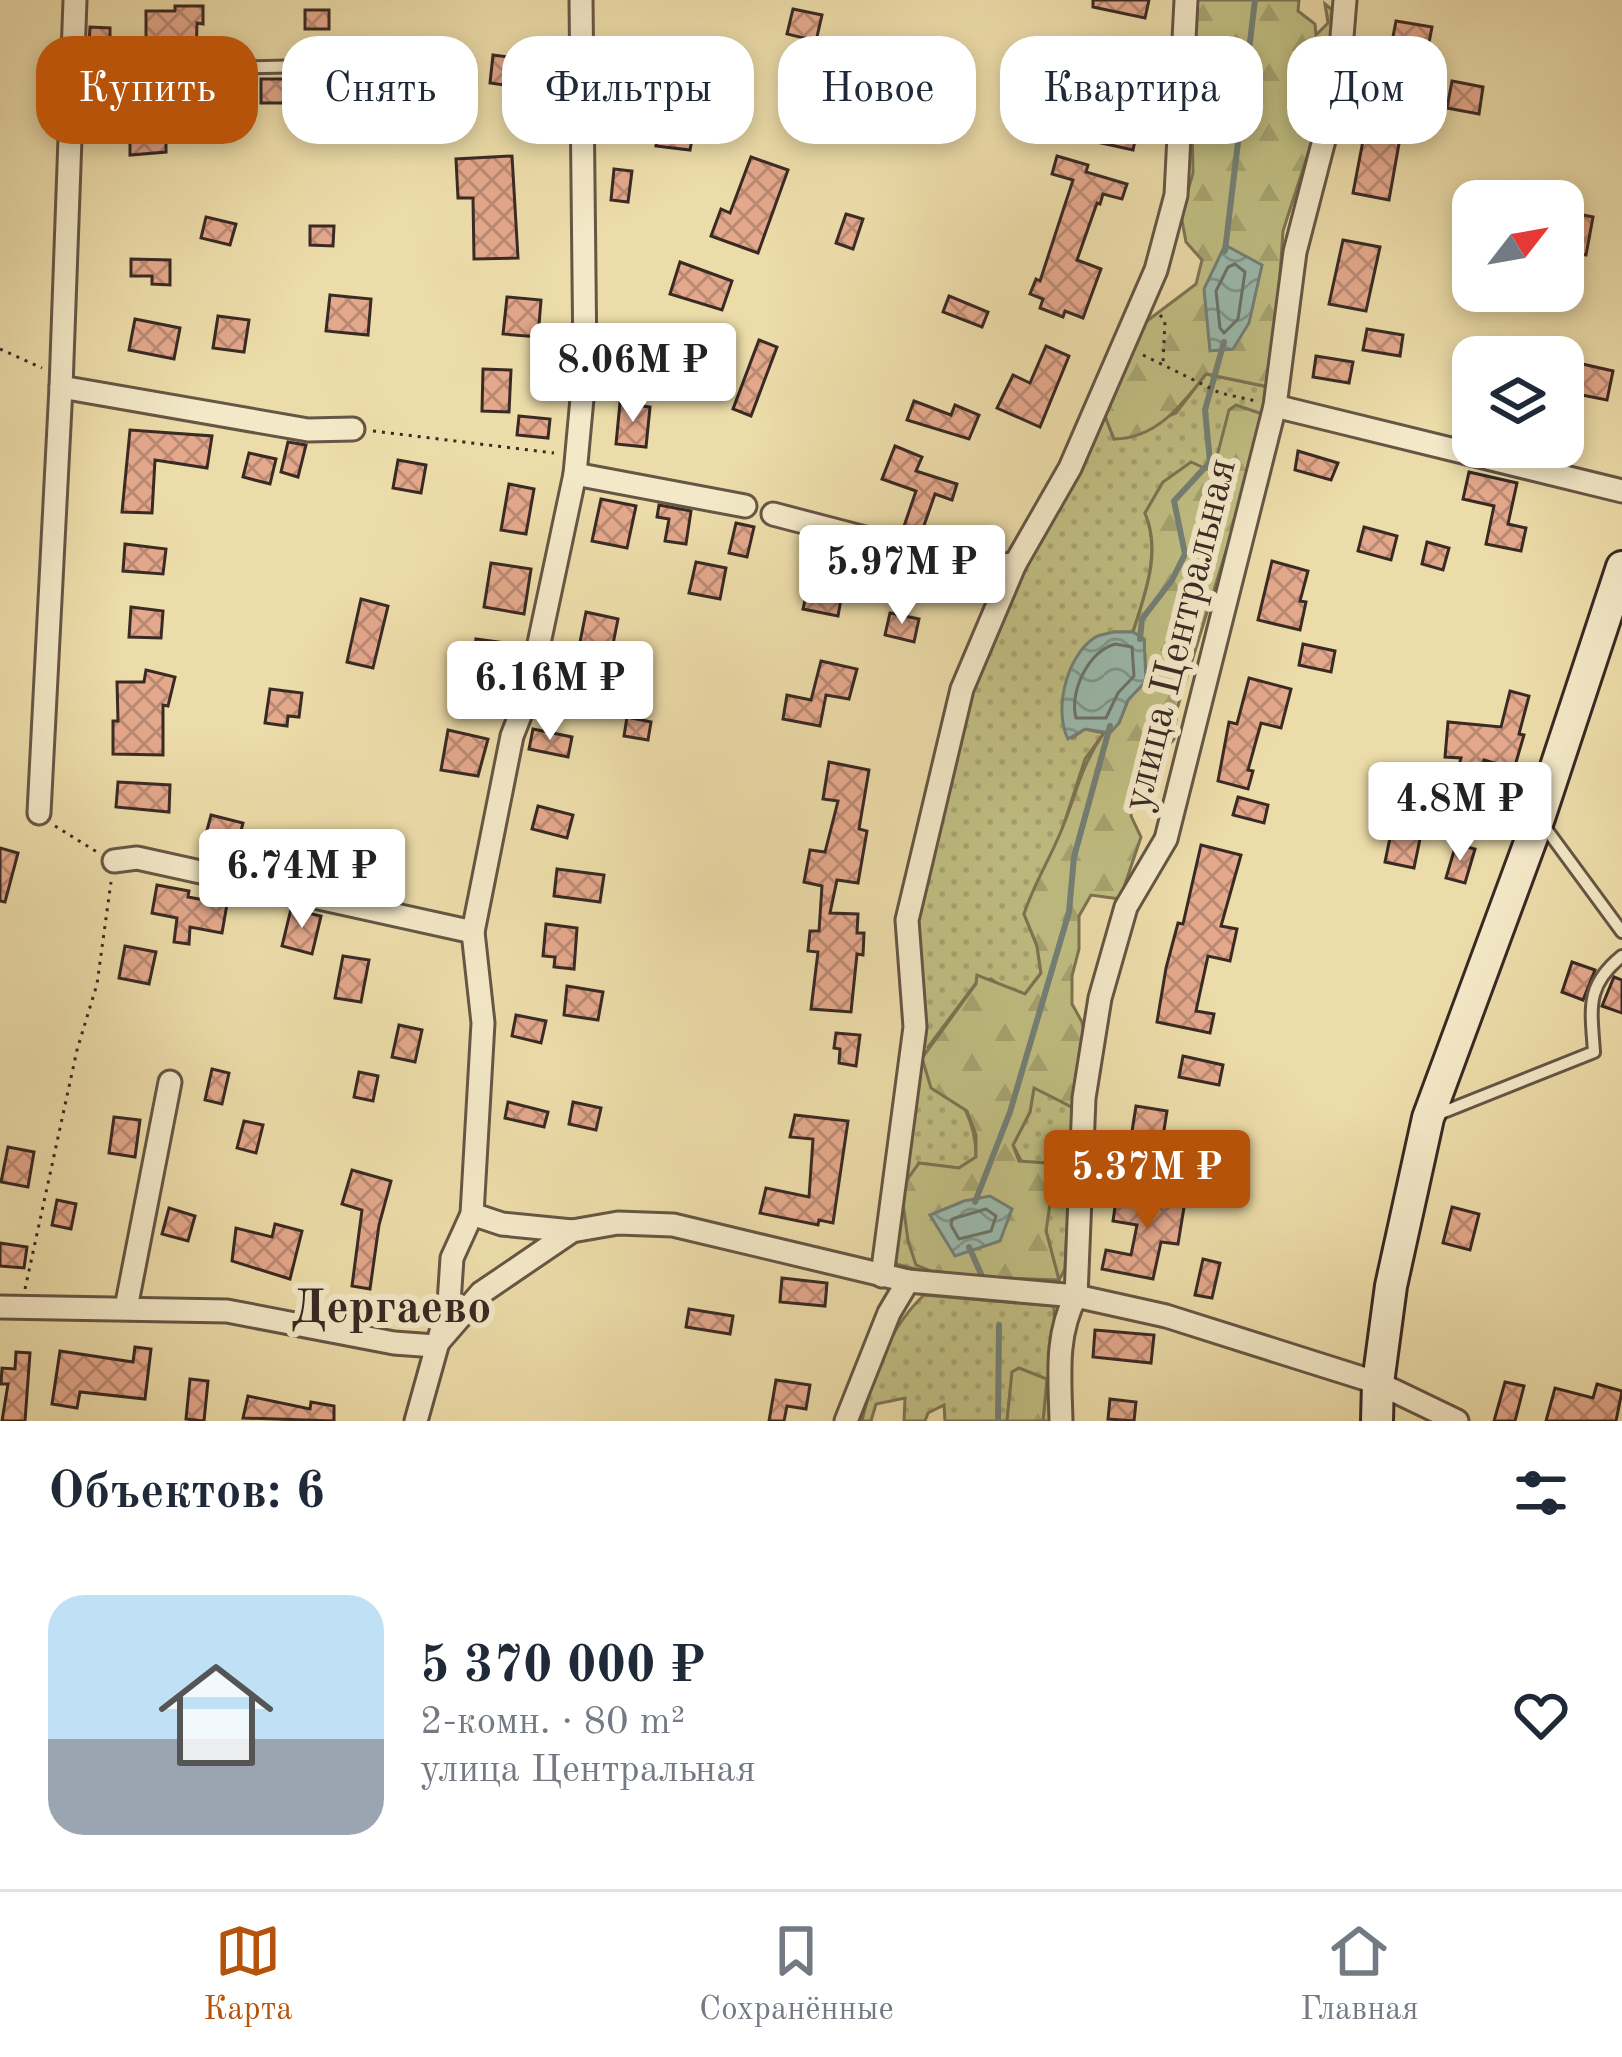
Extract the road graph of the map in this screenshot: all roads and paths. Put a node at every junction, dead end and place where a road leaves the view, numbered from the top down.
1 (75, 0) edge
2 (581, 0) edge
3 (1186, 0) edge
4 (1345, 0) edge
5 (73, 36) edge
6 (70, 144) edge
7 (1145, 297) junction
8 (1125, 346) junction
9 (0, 349) edge
10 (1163, 365) junction
11 (62, 387) junction
12 (1275, 406) junction
13 (353, 429) joint
14 (575, 474) junction
15 (1622, 491) edge
16 (745, 506) dead end
17 (773, 514) dead end
18 (1015, 565) junction
19 (1622, 567) edge
20 (39, 813) joint
21 (1539, 818) junction
22 (114, 861) junction
23 (472, 932) junction
24 (1622, 932) edge
25 (1622, 956) edge
26 (170, 1082) dead end
27 (1428, 1118) junction
28 (472, 1214) junction
29 (572, 1232) junction
30 (882, 1276) junction
31 (908, 1281) junction
32 (23, 1296) dead end
33 (1076, 1296) junction
34 (0, 1307) edge
35 (126, 1308) junction
36 (435, 1346) junction
37 (1378, 1383) junction
38 (416, 1421) edge
39 (846, 1421) edge
40 (1061, 1421) edge
41 (1377, 1421) edge
42 (1457, 1421) edge

1 - 5 street
2 - 14 street
3 - 7 street
4 - 12 street, улица Центральная
6 - 11 street
7 - 8 street
7 - 10 path
8 - 10 path
8 - 18 street
9 - 11 path
10 - 12 path
11 - 13 street
11 - 20 street
12 - 15 street
12 - 33 street, улица Центральная
13 - 14 path
14 - 16 street
14 - 23 street
17 - 18 street
18 - 30 street
19 - 21 main road
20 - 22 path
21 - 24 lane
21 - 27 main road
22 - 23 street
22 - 32 path
23 - 28 street
25 - 27 lane
26 - 35 street
27 - 37 main road
28 - 29 street
28 - 36 street
29 - 30 street
29 - 36 street
30 - 31 street
31 - 33 street
31 - 39 street
33 - 37 street
33 - 40 street, улица Центральная
34 - 35 street
35 - 36 street
36 - 38 street
37 - 41 main road
37 - 42 street

